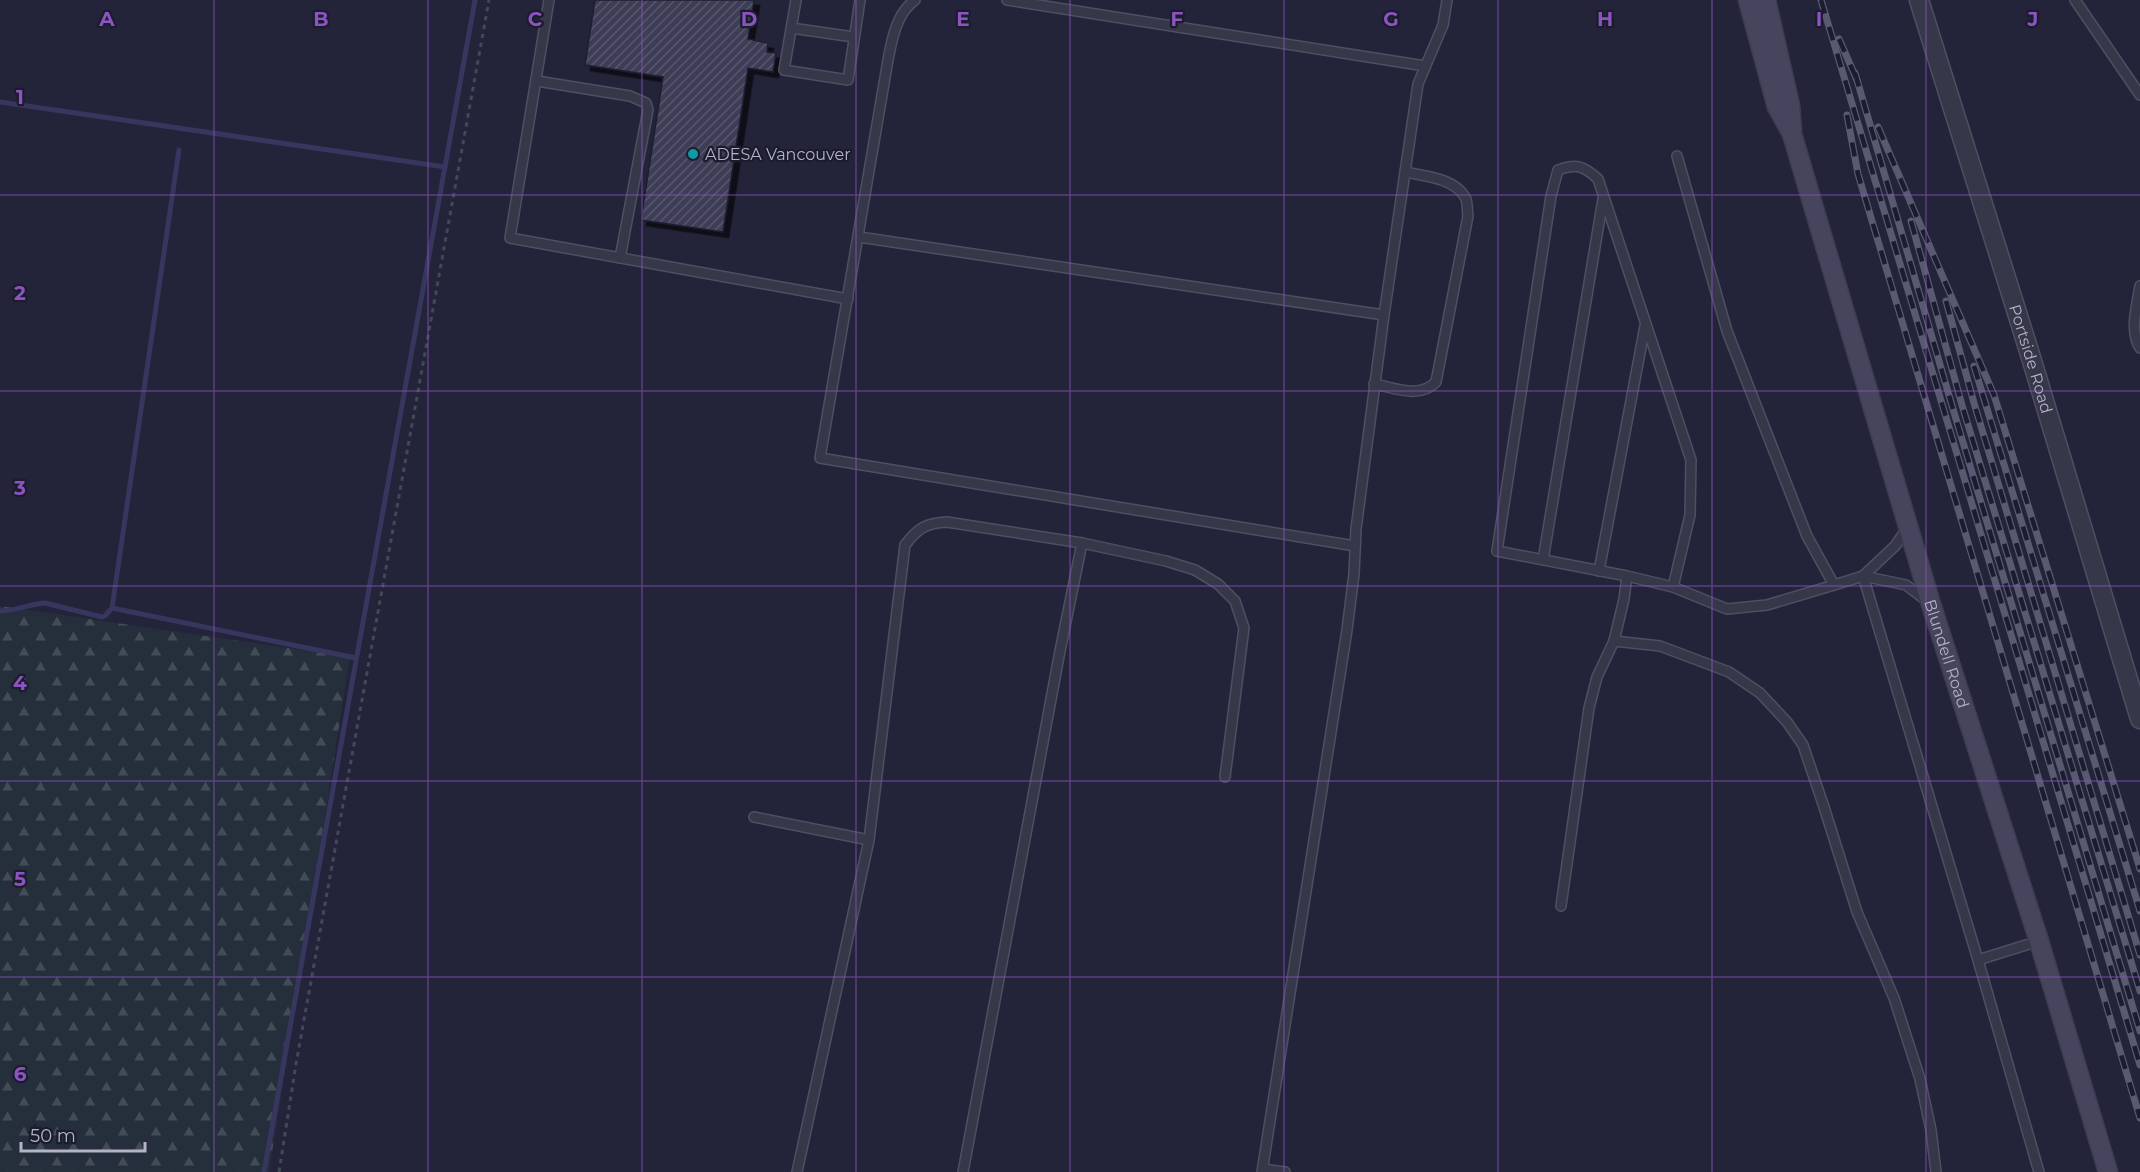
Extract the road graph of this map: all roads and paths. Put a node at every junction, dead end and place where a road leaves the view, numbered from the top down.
1 (489, 0) edge
2 (549, 0) edge
3 (796, 0) edge
4 (860, 0) edge
5 (915, 0) edge
6 (1007, 0) edge
7 (1447, 0) edge
8 (1748, 0) edge
9 (1766, 0) edge
10 (1919, 0) edge
11 (2075, 0) edge
12 (792, 28) junction
13 (854, 37) junction
14 (1425, 66) junction
15 (537, 81) junction
16 (2140, 95) edge
17 (1792, 134) junction
18 (1677, 156) dead end
19 (1405, 172) junction
20 (1604, 197) junction
21 (859, 237) junction
22 (620, 258) junction
23 (2140, 286) edge
24 (848, 299) junction
25 (1384, 315) junction
26 (1645, 322) junction
27 (2140, 348) edge
28 (1374, 384) junction
29 (1909, 525) junction
30 (1082, 543) junction
31 (1355, 546) junction
32 (1543, 560) junction
33 (1599, 571) junction
34 (1627, 576) junction
35 (1863, 576) junction
36 (1834, 585) junction
37 (1673, 587) junction
38 (1931, 604) junction
39 (1614, 641) junction
40 (2140, 719) edge
41 (1225, 777) dead end
42 (754, 817) dead end
43 (869, 840) junction
44 (1561, 906) dead end
45 (2039, 941) junction
46 (1978, 960) junction
47 (1262, 1171) edge
48 (279, 1172) edge
49 (798, 1172) edge
50 (963, 1172) edge
51 (1285, 1172) edge
52 (1936, 1172) edge
53 (2039, 1172) edge
54 (2108, 1172) edge

1 - 48 path
2 - 15 lane
3 - 12 lane
4 - 13 lane
5 - 21 lane
6 - 14 lane
7 - 14 lane
8 - 17 main road, Blundell Road
9 - 17 main road, Blundell Road
10 - 40 street, Portside Road
11 - 16 lane
12 - 13 lane
12 - 13 lane
14 - 19 lane
15 - 22 lane
15 - 22 lane
17 - 29 main road, Blundell Road
18 - 36 lane
19 - 25 lane
19 - 28 lane
20 - 26 lane
20 - 32 lane
20 - 32 lane
21 - 24 lane
21 - 25 lane
22 - 24 lane
23 - 27 lane
24 - 31 lane
25 - 28 lane
26 - 33 lane
26 - 37 lane
28 - 31 lane
29 - 35 lane
29 - 38 main road, Blundell Road
30 - 41 lane
30 - 43 lane
30 - 50 lane
31 - 47 lane
32 - 33 lane
33 - 34 lane
34 - 37 lane
34 - 39 lane
35 - 36 lane
35 - 38 lane
35 - 46 lane
36 - 37 lane
38 - 45 main road, Blundell Road
39 - 44 lane
39 - 52 lane
42 - 43 lane
43 - 49 lane
45 - 46 lane
45 - 54 main road, Blundell Road
46 - 53 lane
47 - 51 lane

